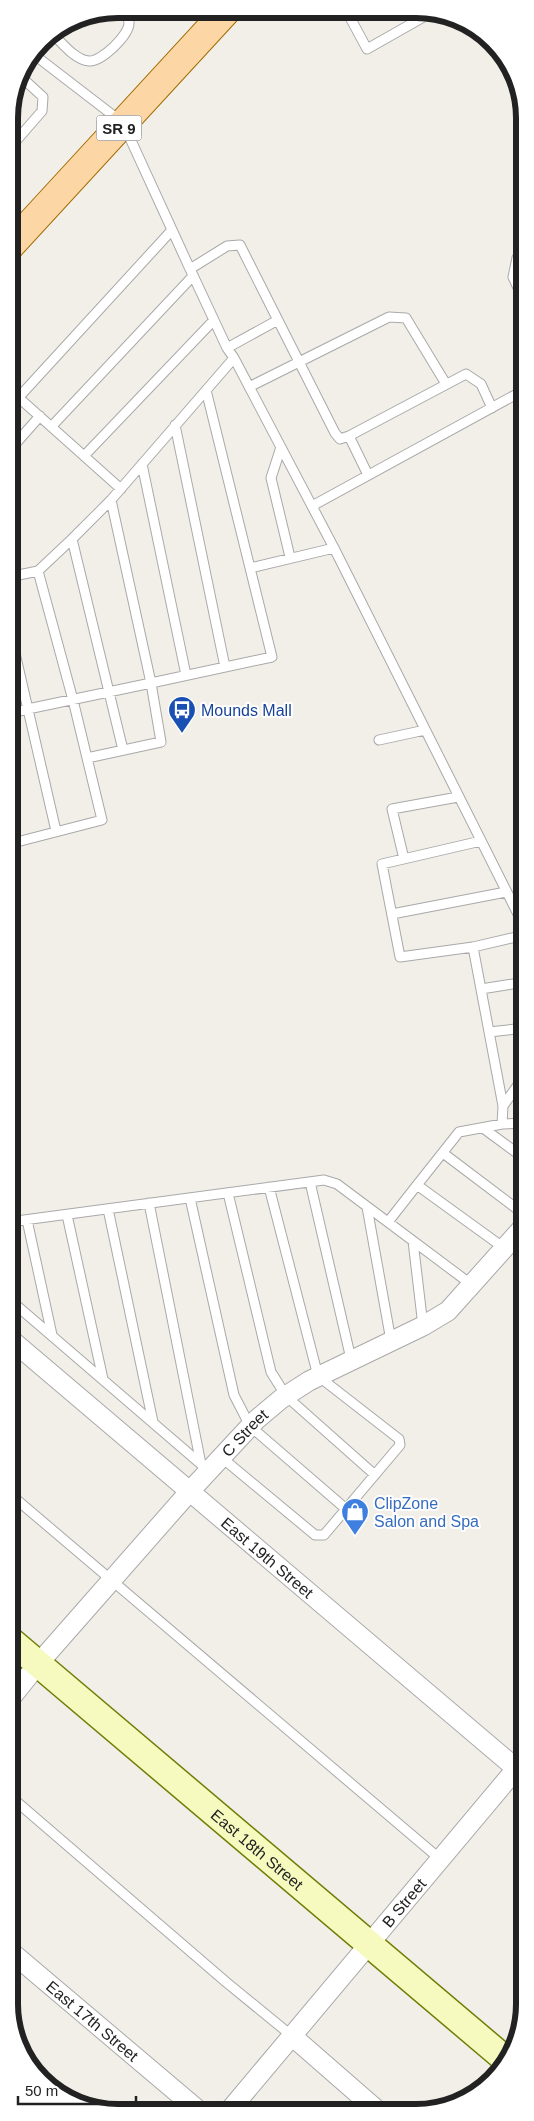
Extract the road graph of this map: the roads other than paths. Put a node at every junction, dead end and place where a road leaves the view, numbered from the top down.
1 (126, 18) edge
2 (221, 18) edge
3 (350, 18) edge
4 (422, 18) edge
5 (57, 38) edge
6 (38, 57) edge
7 (25, 80) edge
8 (123, 123) junction
9 (18, 139) edge
10 (172, 230) junction
11 (18, 238) edge
12 (516, 263) edge
13 (191, 272) junction
14 (516, 284) edge
15 (214, 320) junction
16 (278, 320) junction
17 (228, 348) junction
18 (234, 358) junction
19 (299, 362) junction
20 (446, 384) junction
21 (249, 387) junction
22 (206, 390) junction
23 (516, 394) edge
24 (19, 398) joint
25 (492, 408) junction
26 (40, 416) junction
27 (174, 425) junction
28 (52, 426) junction
29 (349, 436) junction
30 (18, 441) edge
31 (281, 448) junction
32 (84, 456) junction
33 (142, 464) junction
34 (368, 475) junction
35 (121, 489) junction
36 (111, 500) junction
37 (312, 506) junction
38 (72, 539) junction
39 (334, 548) junction
40 (290, 557) junction
41 (250, 568) junction
42 (38, 571) junction
43 (18, 575) edge
44 (225, 667) junction
45 (18, 668) edge
46 (186, 675) junction
47 (151, 683) junction
48 (110, 692) junction
49 (74, 700) junction
50 (27, 709) junction
51 (18, 711) edge
52 (425, 730) junction
53 (379, 740) dead end
54 (123, 750) junction
55 (87, 758) junction
56 (458, 797) junction
57 (56, 831) junction
58 (18, 841) edge
59 (481, 841) junction
60 (404, 859) junction
61 (506, 892) junction
62 (516, 911) edge
63 (392, 914) junction
64 (516, 937) edge
65 (473, 947) junction
66 (516, 983) edge
67 (481, 989) junction
68 (516, 1029) edge
69 (489, 1032) junction
70 (516, 1090) edge
71 (503, 1106) junction
72 (516, 1123) edge
73 (502, 1124) junction
74 (483, 1128) junction
75 (516, 1152) edge
76 (443, 1153) junction
77 (310, 1182) junction
78 (417, 1185) junction
79 (268, 1187) junction
80 (228, 1193) junction
81 (190, 1198) junction
82 (149, 1203) junction
83 (367, 1207) junction
84 (516, 1208) edge
85 (108, 1209) junction
86 (68, 1214) junction
87 (27, 1220) junction
88 (18, 1221) edge
89 (388, 1222) junction
90 (516, 1235) edge
91 (413, 1241) junction
92 (504, 1248) junction
93 (472, 1285) junction
94 (18, 1307) edge
95 (423, 1326) junction
96 (52, 1336) junction
97 (391, 1341) junction
98 (18, 1345) edge
99 (351, 1359) junction
100 (318, 1376) junction
101 (103, 1380) junction
102 (286, 1396) junction
103 (153, 1423) junction
104 (250, 1426) junction
105 (210, 1464) junction
106 (375, 1475) junction
107 (190, 1492) junction
108 (18, 1501) edge
109 (346, 1509) junction
110 (111, 1580) junction
111 (18, 1647) edge
112 (38, 1664) junction
113 (18, 1689) edge
114 (516, 1765) edge
115 (516, 1777) edge
116 (18, 1803) edge
117 (440, 1859) junction
118 (369, 1944) junction
119 (18, 1958) edge
120 (292, 2036) junction
121 (502, 2056) edge
122 (191, 2104) edge
123 (235, 2104) edge
124 (370, 2104) edge

1 - 5 lane
2 - 8 main road, SR 9
3 - 4 lane
6 - 8 lane
7 - 9 lane
8 - 10 lane
8 - 11 main road, SR 9
10 - 13 lane
10 - 24 lane
12 - 14 lane
13 - 15 lane
13 - 16 lane
13 - 28 lane
15 - 17 lane
15 - 32 lane
16 - 17 lane
16 - 19 lane
17 - 18 lane
18 - 21 lane
18 - 22 lane
19 - 20 lane
19 - 21 lane
19 - 29 lane
20 - 25 lane
20 - 29 lane
21 - 31 lane
22 - 27 lane
22 - 41 lane
23 - 25 lane
24 - 26 lane
25 - 34 lane
26 - 28 lane
26 - 30 lane
27 - 33 lane
27 - 44 lane
28 - 32 lane
29 - 34 lane
31 - 37 lane
31 - 40 lane
32 - 35 lane
33 - 35 lane
33 - 46 lane
34 - 37 lane
35 - 36 lane
36 - 38 lane
36 - 47 lane
37 - 39 lane
38 - 42 lane
38 - 48 lane
39 - 40 lane
39 - 52 lane
40 - 41 lane
41 - 44 lane
42 - 43 lane
42 - 49 lane
44 - 46 lane
45 - 50 lane
46 - 47 lane
47 - 48 lane
47 - 54 lane
48 - 49 lane
48 - 54 lane
49 - 50 lane
49 - 55 lane
50 - 51 lane
50 - 57 lane
52 - 53 lane
52 - 56 lane
54 - 55 lane
55 - 57 lane
56 - 59 lane
56 - 60 lane
57 - 58 lane
59 - 60 lane
59 - 61 lane
60 - 63 lane
61 - 62 lane
61 - 63 lane
63 - 65 lane
64 - 65 lane
65 - 67 lane
66 - 67 lane
67 - 69 lane
68 - 69 lane
69 - 71 lane
70 - 71 lane
71 - 73 lane
72 - 73 lane
73 - 74 lane
74 - 75 lane
74 - 76 lane
76 - 78 lane
76 - 84 lane
77 - 79 lane
77 - 83 lane
77 - 99 lane
78 - 89 lane
78 - 92 lane
79 - 80 lane
79 - 100 lane
80 - 81 lane
80 - 102 lane
81 - 82 lane
81 - 104 lane
82 - 85 lane
82 - 105 lane
83 - 89 lane
83 - 97 lane
85 - 86 lane
85 - 103 lane
86 - 87 lane
86 - 101 lane
87 - 88 lane
87 - 96 lane
89 - 91 lane
90 - 92 street, C Street
91 - 93 lane
91 - 95 lane
92 - 93 street, C Street
93 - 95 street, C Street
94 - 96 lane
95 - 97 street, C Street
96 - 101 lane
97 - 99 street, C Street
98 - 107 street, East 19th Street
99 - 100 street, C Street
100 - 102 street, C Street
100 - 106 lane
101 - 103 lane
102 - 104 street, C Street
102 - 106 lane
103 - 105 lane
104 - 105 street, C Street
104 - 109 lane
105 - 107 street, C Street
105 - 109 lane
106 - 109 lane
107 - 110 street, C Street
107 - 114 street, East 19th Street
108 - 110 lane
110 - 112 street, C Street
110 - 117 lane
111 - 112 street, East 18th Street
112 - 113 street, C Street
112 - 118 street, East 18th Street
115 - 117 street, B Street
116 - 120 lane
117 - 118 street, B Street
118 - 120 street, B Street
118 - 121 street, East 18th Street
119 - 122 street, East 17th Street
120 - 123 street, B Street
120 - 124 street

